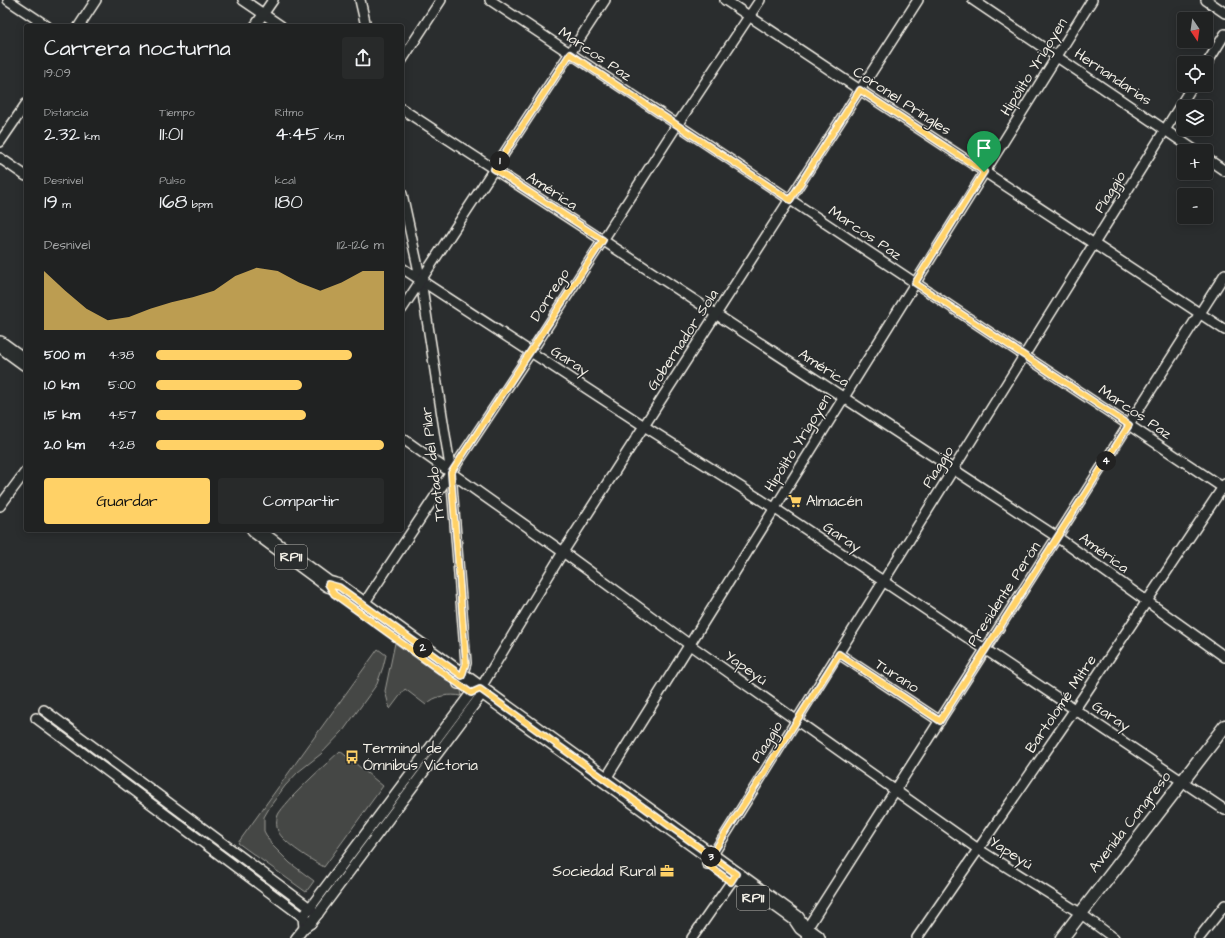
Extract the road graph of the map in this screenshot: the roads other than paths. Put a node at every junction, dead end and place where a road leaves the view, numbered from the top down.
1 (8, 0) edge
2 (96, 0) edge
3 (243, 0) edge
4 (273, 0) edge
5 (360, 0) edge
6 (441, 0) edge
7 (490, 0) edge
8 (605, 0) edge
9 (725, 0) edge
10 (760, 0) edge
11 (918, 0) edge
12 (973, 0) edge
13 (1092, 0) edge
14 (1206, 0) edge
15 (1225, 13) edge
16 (264, 14) junction
17 (749, 16) junction
18 (44, 24) edge
19 (80, 24) edge
20 (256, 24) edge
21 (278, 24) edge
22 (366, 24) edge
23 (1225, 34) edge
24 (570, 54) junction
25 (1057, 56) junction
26 (1212, 56) edge
27 (404, 57) edge
28 (860, 90) junction
29 (1189, 92) edge
30 (24, 107) edge
31 (404, 110) edge
32 (677, 125) junction
33 (1165, 130) junction
34 (0, 142) edge
35 (1186, 144) edge
36 (0, 158) edge
37 (1213, 163) edge
38 (494, 169) junction
39 (1225, 171) edge
40 (984, 172) junction
41 (24, 175) edge
42 (790, 200) junction
43 (404, 203) edge
44 (603, 240) junction
45 (1094, 244) junction
46 (404, 269) edge
47 (1225, 274) edge
48 (422, 281) junction
49 (915, 283) junction
50 (404, 306) edge
51 (1200, 313) junction
52 (716, 314) junction
53 (1225, 330) edge
54 (0, 344) edge
55 (531, 352) junction
56 (1024, 356) junction
57 (24, 360) edge
58 (843, 397) junction
59 (1129, 425) junction
60 (644, 426) junction
61 (404, 439) edge
62 (954, 469) junction
63 (451, 473) junction
64 (24, 474) edge
65 (1224, 486) edge
66 (0, 506) edge
67 (774, 508) junction
68 (258, 532) edge
69 (1057, 537) junction
70 (563, 552) junction
71 (884, 581) junction
72 (328, 584) junction
73 (1147, 601) junction
74 (363, 605) junction
75 (690, 645) junction
76 (986, 649) junction
77 (839, 654) junction
78 (1225, 657) edge
79 (460, 680) junction
80 (476, 693) junction
81 (1075, 709) junction
82 (44, 710) dead end
83 (36, 718) dead end
84 (55, 718) junction
85 (797, 721) junction
86 (940, 721) junction
87 (1225, 726) edge
88 (48, 728) junction
89 (132, 775) junction
90 (605, 780) junction
91 (1182, 781) junction
92 (125, 784) junction
93 (896, 790) junction
94 (1225, 810) edge
95 (978, 849) junction
96 (238, 854) junction
97 (709, 860) junction
98 (231, 864) junction
99 (734, 878) junction
100 (1225, 905) edge
101 (310, 908) junction
102 (1080, 913) junction
103 (318, 914) junction
104 (303, 917) junction
105 (308, 925) junction
106 (808, 932) edge
107 (296, 938) edge
108 (692, 938) edge
109 (917, 938) edge
110 (1062, 938) edge
111 (1114, 938) edge
112 (1199, 938) edge

1 - 18 street
2 - 19 street
3 - 16 street
4 - 16 street
5 - 22 street
6 - 27 street
7 - 24 street, Marcos Paz
8 - 24 street
9 - 17 street, Coronel Pringles
10 - 17 street, Dorrego
11 - 28 street, Gobernador Sola
12 - 25 street, Hernandarias
13 - 25 street, Hipólito Yrigoyen
14 - 15 street
16 - 20 street
16 - 21 street
17 - 28 street, Coronel Pringles
17 - 32 street, Dorrego
23 - 26 street
24 - 32 street, Marcos Paz
24 - 38 street
25 - 33 street, Hernandarias
25 - 40 street, Hipólito Yrigoyen
28 - 40 street, Coronel Pringles
28 - 42 street, Gobernador Sola
29 - 33 street, Piaggio
30 - 34 street
31 - 38 street, América
32 - 42 street, Marcos Paz
32 - 44 street, Dorrego
33 - 35 street, Hernandarias
33 - 45 street, Piaggio
36 - 41 street
37 - 39 street
38 - 44 street, América
38 - 48 street
40 - 45 street, Coronel Pringles
40 - 49 street, Hipólito Yrigoyen
42 - 49 street, Marcos Paz
42 - 52 street, Gobernador Sola
43 - 48 street, Tratado del Pilar
44 - 52 street, América
44 - 55 street, Dorrego
45 - 51 street, Coronel Pringles
45 - 56 street, Piaggio
46 - 48 street, Garay
47 - 51 street, Presidente Perón
48 - 50 street
48 - 55 street, Garay
48 - 63 street, Tratado del Pilar
49 - 56 street, Marcos Paz
49 - 58 street, Hipólito Yrigoyen
51 - 53 street, Coronel Pringles
51 - 59 street, Presidente Perón
52 - 58 street, América
52 - 60 street, Gobernador Sola
54 - 57 main road
55 - 60 street, Garay
55 - 63 street, Dorrego
56 - 59 street, Marcos Paz
56 - 62 street, Piaggio
58 - 62 street, América
58 - 67 street, Hipólito Yrigoyen
59 - 65 street, Marcos Paz
59 - 69 street, Presidente Perón
60 - 67 street, Garay
60 - 70 street, Gobernador Sola
61 - 63 street, Yapeyú
62 - 69 street, América
62 - 71 street, Piaggio
63 - 70 street, Yapeyú
63 - 74 street, Dorrego
63 - 79 street, Tratado del Pilar
64 - 66 street
65 - 73 street, Bartolomé Mitre
67 - 71 street, Garay
67 - 75 street, Hipólito Yrigoyen
68 - 72 main road, RP11
69 - 73 street, América
69 - 76 street, Presidente Perón
70 - 75 street, Yapeyú
70 - 80 street, Gobernador Sola
71 - 76 street, Garay
71 - 77 street, Piaggio
72 - 74 main road, RP11
72 - 79 main road, RP11
73 - 78 street, América
73 - 81 street, Bartolomé Mitre
74 - 79 main road, RP11
75 - 85 street, Yapeyú
75 - 90 street, Hipólito Yrigoyen
76 - 81 street, Garay
76 - 86 street, Presidente Perón
77 - 85 street, Piaggio
77 - 86 street, Turano
79 - 80 main road, RP11
80 - 90 main road, RP11
80 - 97 main road, RP11
80 - 101 street
80 - 103 street
81 - 91 street, Garay
81 - 95 street, Bartolomé Mitre
82 - 84 street
83 - 88 street
84 - 88 street
84 - 89 street
85 - 93 street, Yapeyú
85 - 97 street, Piaggio
86 - 93 street, Presidente Perón
87 - 91 street, Avenida Congreso
88 - 92 street
89 - 92 street
89 - 96 street
90 - 97 main road, RP11
91 - 94 street, Garay
91 - 102 street, Avenida Congreso
92 - 98 street
93 - 95 street, Yapeyú
93 - 106 street, Presidente Perón
95 - 102 street, Yapeyú
95 - 109 street, Bartolomé Mitre
96 - 98 street
96 - 101 street
97 - 99 main road, RP11
98 - 104 street
99 - 106 main road, RP11
99 - 108 street
100 - 112 street
101 - 103 street
101 - 104 street
102 - 110 street, Avenida Congreso
102 - 111 street, Yapeyú
103 - 105 street
104 - 105 street
105 - 107 street

